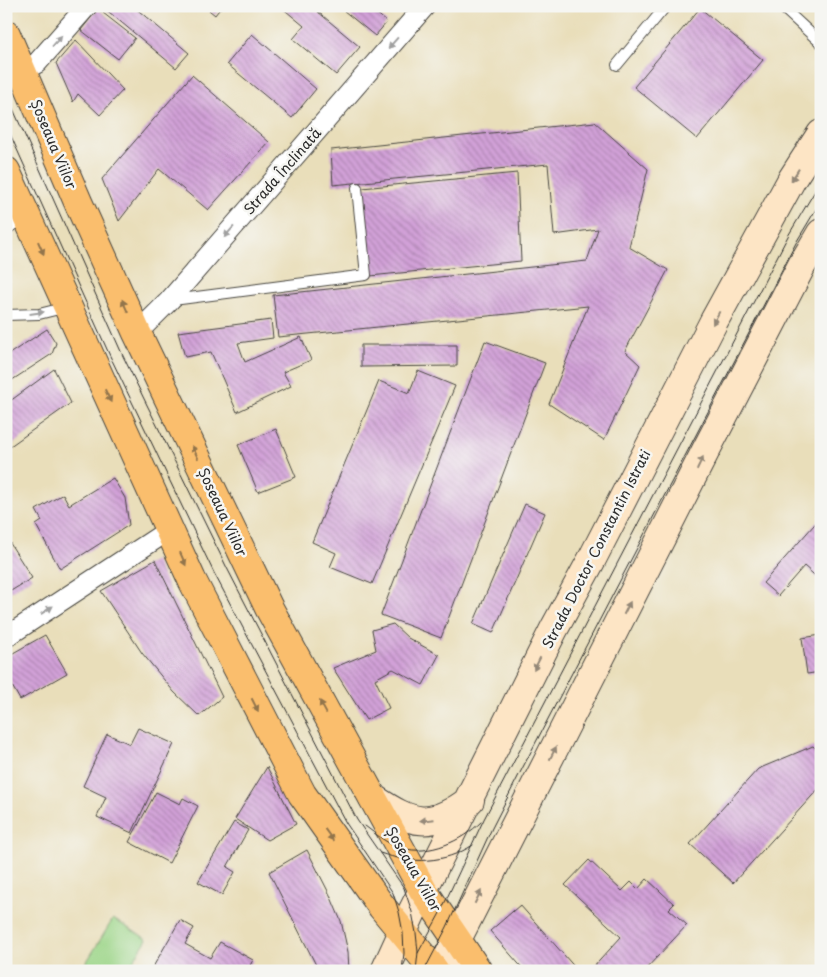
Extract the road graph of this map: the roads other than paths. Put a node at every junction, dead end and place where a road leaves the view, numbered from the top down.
1 (87, 6) edge
2 (425, 6) edge
3 (666, 6) edge
4 (782, 6) edge
5 (6, 34) edge
6 (821, 43) edge
7 (617, 65) dead end
8 (22, 71) junction
9 (821, 134) edge
10 (6, 172) edge
11 (357, 188) dead end
12 (16, 222) edge
13 (821, 233) edge
14 (169, 301) junction
15 (68, 307) junction
16 (6, 315) edge
17 (143, 327) junction
18 (169, 530) junction
19 (6, 637) edge
20 (373, 798) junction
21 (470, 800) junction
22 (423, 890) junction
23 (403, 933) junction
24 (456, 940) junction
25 (385, 971) edge
26 (434, 971) edge
27 (441, 971) edge
28 (478, 971) edge

8 -> 1 street
2 -> 14 street, Strada Înclinată
3 - 7 lane
4 - 6 lane
5 - 8 main road, Șoseaua Viilor
17 -> 8 main road, Șoseaua Viilor
9 -> 21 main road, Strada Doctor Constantin Istrati
10 - 12 main road
11 - 14 lane
12 -> 15 main road
24 -> 13 main road
14 - 17 street, Strada Înclinată
16 -> 15 lane
15 -> 18 main road
20 -> 17 main road, Șoseaua Viilor
19 -> 18 street
18 -> 23 main road
21 -> 20 main road
20 - 22 main road, Șoseaua Viilor
21 - 22 main road, Strada Doctor Constantin Istrati
22 - 23 main road, Strada Doctor Constantin Istrati
22 - 24 main road, Șoseaua Viilor
23 - 25 main road, Strada Doctor Constantin Istrati
23 - 26 main road
24 - 27 main road
24 - 28 main road, Șoseaua Viilor

